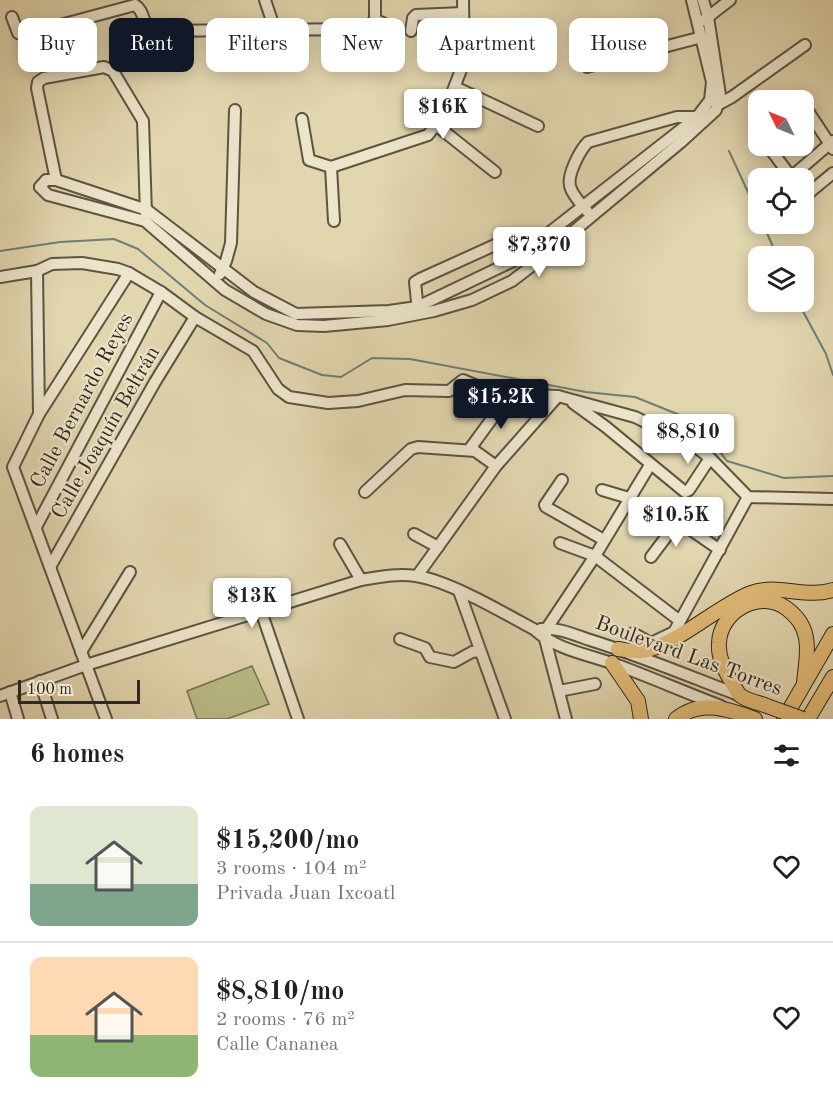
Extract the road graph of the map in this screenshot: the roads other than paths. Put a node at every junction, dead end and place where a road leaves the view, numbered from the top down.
1 (265, 0) edge
2 (375, 0) edge
3 (463, 0) edge
4 (692, 0) edge
5 (703, 0) edge
6 (730, 0) edge
7 (463, 13) junction
8 (12, 17) dead end
9 (271, 18) edge
10 (375, 18) edge
11 (704, 21) junction
12 (206, 31) edge
13 (411, 31) dead end
14 (702, 37) junction
15 (805, 45) dead end
16 (668, 46) edge
17 (454, 87) junction
18 (714, 102) junction
19 (235, 110) dead end
20 (697, 117) junction
21 (302, 119) dead end
22 (814, 119) edge
23 (436, 125) junction
24 (538, 126) dead end
25 (832, 145) edge
26 (331, 167) junction
27 (803, 168) edge
28 (495, 172) dead end
29 (833, 173) edge
30 (56, 180) junction
31 (814, 188) edge
32 (582, 206) junction
33 (146, 215) junction
34 (591, 217) junction
35 (334, 221) dead end
36 (524, 254) junction
37 (533, 265) junction
38 (223, 269) junction
39 (37, 271) junction
40 (129, 273) junction
41 (0, 277) edge
42 (215, 282) junction
43 (161, 292) junction
44 (418, 311) junction
45 (195, 317) junction
46 (510, 394) junction
47 (562, 397) junction
48 (617, 411) junction
49 (39, 414) junction
50 (606, 427) junction
51 (469, 450) junction
52 (710, 458) junction
53 (650, 465) junction
54 (496, 466) junction
55 (562, 480) dead end
56 (602, 490) dead end
57 (365, 492) dead end
58 (748, 497) junction
59 (629, 498) junction
60 (833, 499) edge
61 (36, 527) junction
62 (414, 534) dead end
63 (604, 540) junction
64 (560, 543) dead end
65 (340, 544) dead end
66 (438, 547) junction
67 (720, 550) junction
68 (595, 556) junction
69 (651, 558) dead end
70 (50, 567) junction
71 (130, 572) dead end
72 (417, 576) junction
73 (361, 580) junction
74 (833, 590) edge
75 (459, 591) junction
76 (261, 611) junction
77 (680, 621) junction
78 (633, 633) dead end
79 (546, 634) junction
80 (833, 634) edge
81 (400, 639) dead end
82 (618, 649) junction
83 (480, 651) junction
84 (81, 652) junction
85 (612, 663) junction
86 (86, 665) junction
87 (833, 678) edge
88 (40, 681) junction
89 (804, 683) junction
90 (595, 684) dead end
91 (559, 691) junction
92 (5, 694) edge
93 (741, 696) junction
94 (731, 710) junction
95 (18, 719) edge
96 (52, 719) edge
97 (106, 719) edge
98 (298, 719) edge
99 (505, 719) edge
100 (566, 719) edge
101 (641, 719) edge
102 (676, 719) edge
103 (755, 719) edge
104 (784, 719) edge
105 (802, 719) edge
106 (808, 719) edge

1 - 9 street
2 - 10 street
3 - 7 street
4 - 11 street
5 - 11 street
6 - 11 street
7 - 13 street
7 - 17 street
8 - 12 street
11 - 14 street
11 - 18 street
14 - 16 street
14 - 18 street
15 - 18 street
17 - 23 street
17 - 24 street
18 - 20 street
18 - 34 street
19 - 38 street
20 - 32 street
20 - 32 street
21 - 26 street
22 - 25 street
23 - 26 street
23 - 28 street
25 - 27 street
26 - 35 street
29 - 31 street
30 - 33 street
30 - 33 street
30 - 33 street
32 - 34 street
32 - 36 street
33 - 38 street
33 - 42 street
34 - 37 street
36 - 37 street
36 - 44 street
36 - 44 street
37 - 44 street
38 - 42 street
38 - 44 street
39 - 40 street
39 - 41 street
39 - 49 street
40 - 43 street
40 - 49 street
42 - 44 street
43 - 45 street
43 - 61 street, Calle Bernardo Reyes
45 - 46 street
45 - 70 street, Calle Joaquín Beltrán
46 - 47 street
46 - 51 street
47 - 48 street
47 - 50 street
47 - 54 street
48 - 50 street
48 - 52 street
49 - 61 street
50 - 53 street
51 - 54 street
51 - 57 street
52 - 53 street
52 - 58 street
53 - 59 street
54 - 66 street
55 - 63 street
56 - 59 street
58 - 60 street
58 - 67 street
59 - 63 street
61 - 70 street
62 - 66 street
63 - 68 street
64 - 68 street
65 - 73 street
66 - 72 street
67 - 69 street
67 - 77 street
68 - 77 street
68 - 79 street
70 - 84 street
71 - 84 street
72 - 73 street
72 - 75 street
73 - 76 street
74 - 82 main road
75 - 79 street
75 - 83 street
76 - 86 street
76 - 98 street
77 - 78 street
79 - 82 street, Boulevard Las Torres
79 - 85 street, Boulevard Las Torres
79 - 91 street
80 - 89 main road
81 - 83 street
82 - 93 street, Boulevard Las Torres
83 - 99 street
84 - 86 street
85 - 94 street, Boulevard Las Torres
85 - 101 main road
86 - 88 street
86 - 97 street
87 - 106 main road
88 - 92 street
88 - 96 street
89 - 93 main road
89 - 104 main road
90 - 91 street
91 - 100 street
92 - 95 street
93 - 105 main road, Boulevard Las Torres, bridge
94 - 102 main road
94 - 103 main road, Boulevard Las Torres

